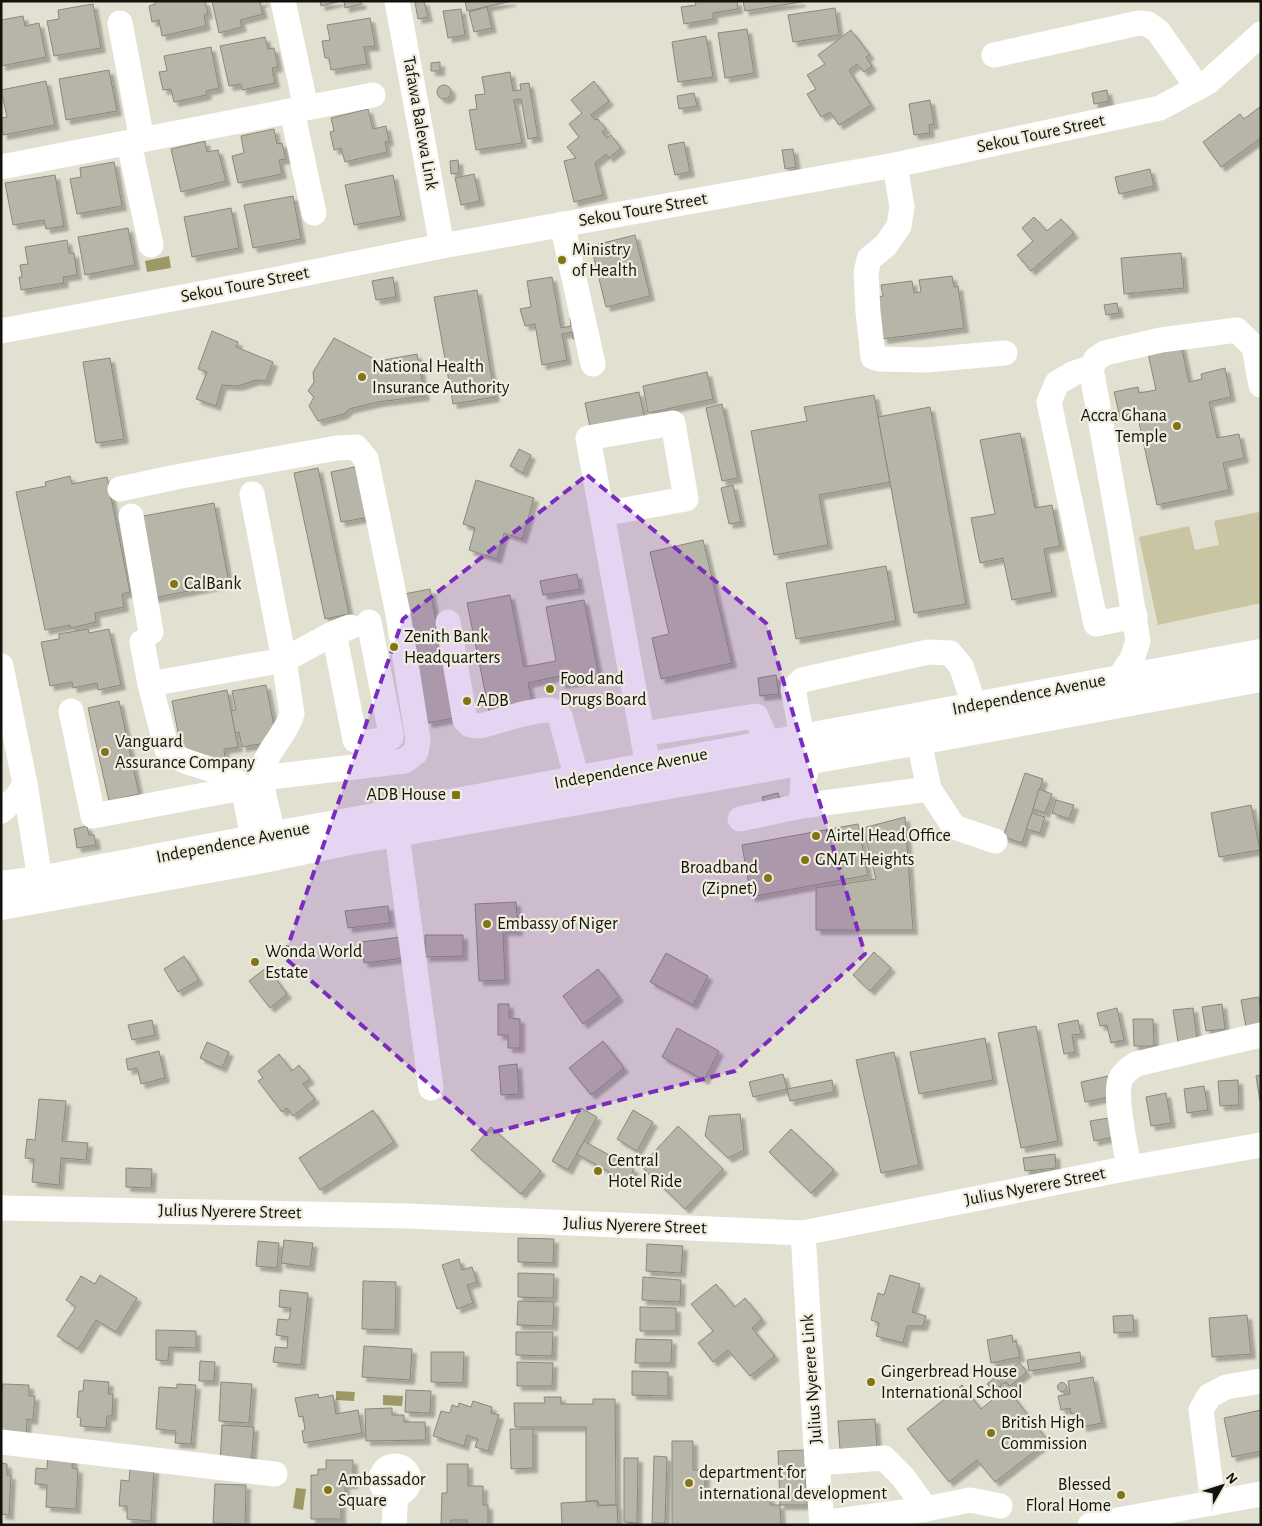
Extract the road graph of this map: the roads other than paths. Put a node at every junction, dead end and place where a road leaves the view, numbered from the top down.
1 (283, 1) edge
2 (397, 1) edge
3 (120, 23) dead end
4 (1261, 34) edge
5 (994, 55) dead end
6 (1198, 88) junction
7 (373, 95) dead end
8 (299, 109) junction
9 (135, 141) junction
10 (895, 165) junction
11 (1, 167) edge
12 (314, 213) dead end
13 (562, 224) junction
14 (151, 245) dead end
15 (442, 246) junction
16 (1, 331) edge
17 (1005, 354) dead end
18 (592, 364) dead end
19 (1092, 368) junction
20 (1261, 385) edge
21 (120, 489) dead end
22 (252, 494) dead end
23 (602, 514) junction
24 (131, 516) dead end
25 (398, 614) junction
26 (1135, 616) junction
27 (369, 622) junction
28 (448, 622) dead end
29 (334, 633) junction
30 (1261, 653) edge
31 (284, 660) junction
32 (1, 666) edge
33 (1119, 678) junction
34 (1261, 678) edge
35 (150, 684) junction
36 (652, 700) dead end
37 (974, 705) junction
38 (71, 711) dead end
39 (652, 733) junction
40 (919, 741) junction
41 (768, 744) junction
42 (803, 749) junction
43 (648, 766) junction
44 (577, 779) junction
45 (252, 783) junction
46 (25, 784) junction
47 (929, 788) junction
48 (801, 806) junction
49 (1, 811) edge
50 (740, 819) dead end
51 (397, 834) junction
52 (263, 837) junction
53 (995, 841) dead end
54 (40, 880) junction
55 (1, 885) edge
56 (1, 906) edge
57 (1261, 1035) edge
58 (431, 1088) dead end
59 (1261, 1145) edge
60 (1129, 1168) junction
61 (1, 1208) edge
62 (803, 1233) junction
63 (1261, 1381) edge
64 (1, 1442) edge
65 (817, 1463) junction
66 (275, 1474) dead end
67 (396, 1493) dead end
68 (1261, 1494) edge
69 (1213, 1503) junction
70 (1000, 1506) dead end
71 (926, 1509) junction
72 (822, 1524) edge
73 (394, 1525) edge
74 (1090, 1525) edge

1 - 8 street
2 - 15 street, Tafawa Balewa Link
3 - 9 street
4 - 6 street, Sekou Toure Street
5 - 6 street
6 - 10 street, Sekou Toure Street
7 - 8 street
8 - 9 street
8 - 12 street
9 - 11 street
9 - 14 street
10 - 13 street, Sekou Toure Street
10 - 17 street
13 - 15 street, Sekou Toure Street
13 - 18 street
15 - 16 street, Sekou Toure Street
19 - 20 street
19 - 26 street
19 - 26 street
21 - 25 street
22 - 31 street
23 - 23 street
23 - 39 street
24 - 35 street
25 - 27 street
25 - 45 street
26 - 33 street
27 - 29 street
27 - 29 street
28 - 44 street
29 - 31 street
30 - 33 main road, Independence Avenue
31 - 35 street
31 - 45 street
32 - 46 street
33 - 37 main road, Independence Avenue
34 - 40 main road, Independence Avenue
35 - 45 street
36 - 39 street
37 - 42 main road, Independence Avenue
37 - 42 street
38 - 45 street
39 - 41 street
39 - 43 street
40 - 42 main road, Independence Avenue
40 - 47 street
41 - 42 main road, Independence Avenue
41 - 43 main road, Independence Avenue
42 - 48 street
42 - 51 main road, Independence Avenue
43 - 44 main road, Independence Avenue
44 - 52 main road, Independence Avenue
45 - 52 street
46 - 49 street
46 - 54 street
47 - 48 street
47 - 53 street
48 - 50 street
51 - 56 main road, Independence Avenue
51 - 58 street
52 - 54 main road, Independence Avenue
54 - 55 main road, Independence Avenue
57 - 60 street
59 - 60 street, Julius Nyerere Street
60 - 62 street, Julius Nyerere Street
61 - 62 street, Julius Nyerere Street
62 - 65 street, Julius Nyerere Link
63 - 69 street
64 - 66 street
65 - 71 street
65 - 72 street, Julius Nyerere Link
67 - 73 street
68 - 69 street
69 - 74 street
70 - 71 street
71 - 72 street

